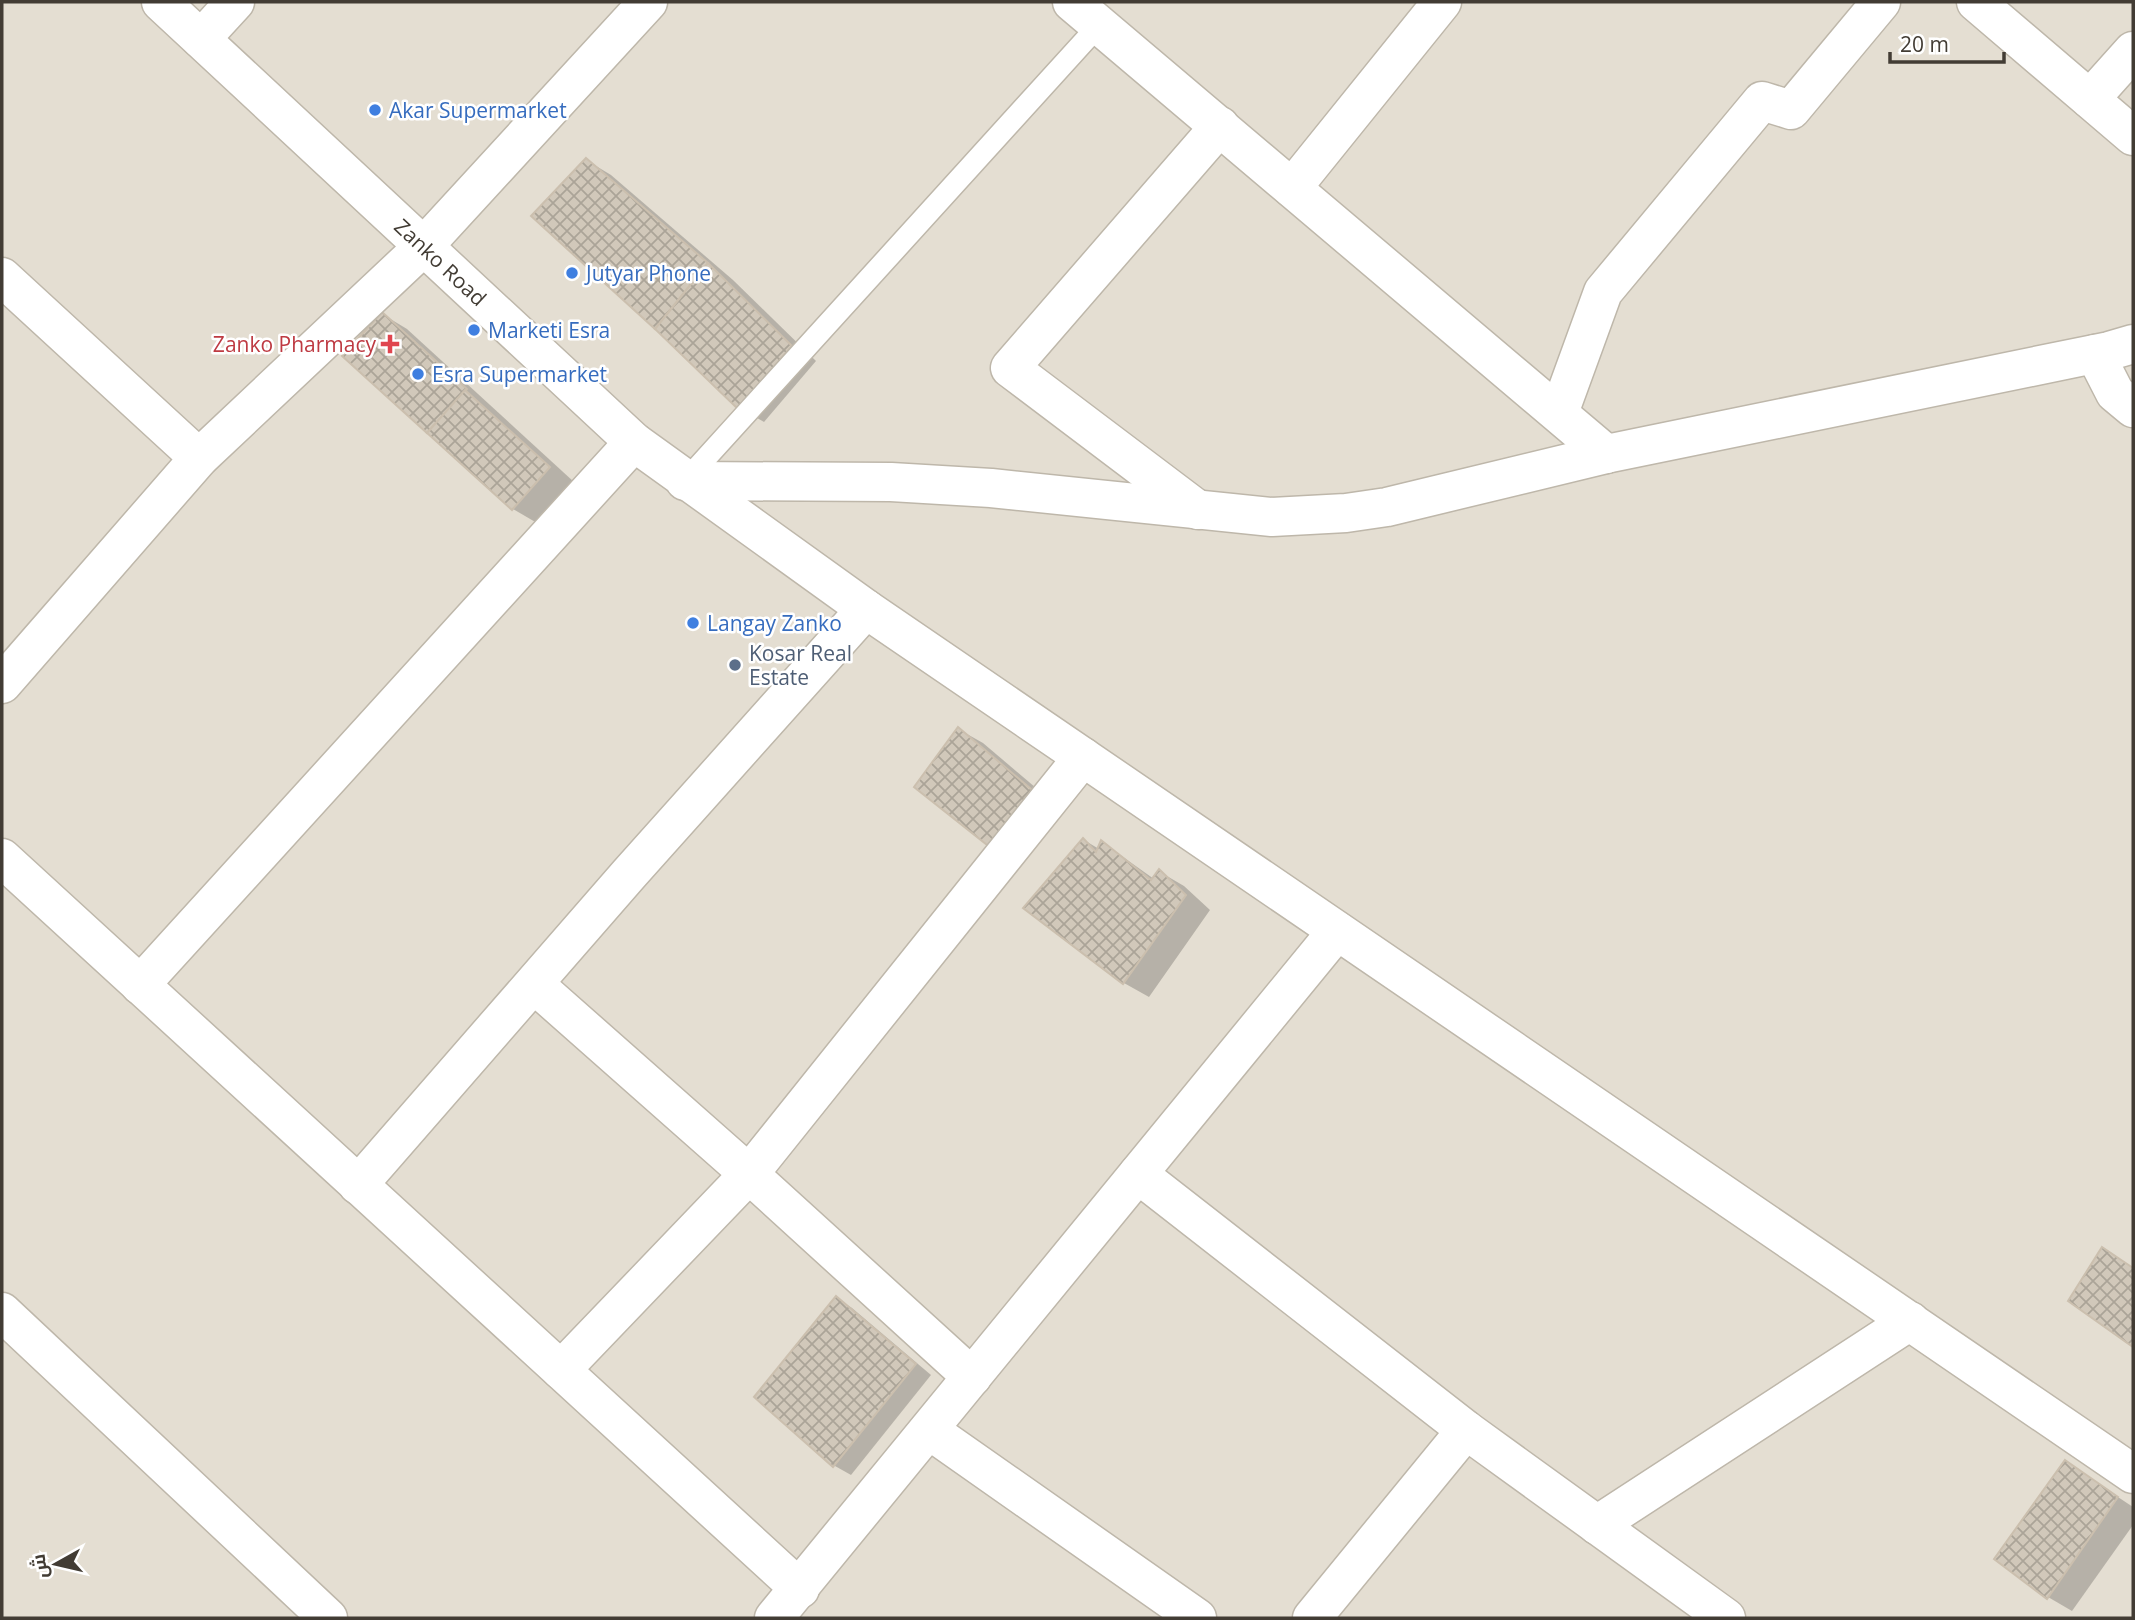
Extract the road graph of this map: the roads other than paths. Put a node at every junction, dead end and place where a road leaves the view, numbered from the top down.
1 (161, 2) edge
2 (235, 2) edge
3 (649, 2) edge
4 (1442, 2) edge
5 (1881, 2) edge
6 (1976, 2) edge
7 (1086, 13) edge
8 (201, 39) junction
9 (2133, 51) edge
10 (2090, 99) junction
11 (1220, 126) junction
12 (2133, 136) edge
13 (1292, 188) junction
14 (422, 248) junction
15 (2, 277) edge
16 (2133, 344) edge
17 (2095, 354) junction
18 (2133, 408) edge
19 (1559, 413) junction
20 (634, 442) junction
21 (1606, 454) junction
22 (199, 458) junction
23 (685, 481) junction
24 (1200, 511) junction
25 (866, 609) junction
26 (2, 684) edge
27 (1083, 757) junction
28 (2, 858) edge
29 (1337, 931) junction
30 (534, 984) junction
31 (141, 985) junction
32 (750, 1174) junction
33 (1138, 1174) junction
34 (358, 1185) junction
35 (2, 1312) edge
36 (1910, 1321) junction
37 (561, 1370) junction
38 (972, 1377) junction
39 (929, 1430) junction
40 (1466, 1430) junction
41 (2133, 1474) edge
42 (1597, 1525) junction
43 (800, 1589) junction
44 (1720, 1617) edge
45 (328, 1618) edge
46 (774, 1618) edge
47 (1197, 1618) edge
48 (1312, 1618) edge

1 - 8 street, Zanko Road
2 - 8 street
3 - 14 street
4 - 13 street
5 - 19 street
6 - 10 street
7 - 11 street
7 - 23 lane
8 - 14 street, Zanko Road
9 - 10 street
10 - 12 street
11 - 13 street
11 - 24 street
13 - 19 street
14 - 20 street, Zanko Road
14 - 22 street
15 - 22 street
16 - 17 street
17 - 18 street
17 - 21 street
19 - 21 street
20 - 23 street, Zanko Road
20 - 31 street
21 - 24 street
22 - 26 street
23 - 24 street
23 - 25 street, Zanko Road
25 - 27 street, Zanko Road
25 - 30 street
27 - 29 street, Zanko Road
27 - 32 street
28 - 31 street
29 - 33 street
29 - 36 street, Zanko Road
30 - 32 street
30 - 34 street
31 - 34 street
32 - 37 street
32 - 38 street
33 - 38 street
33 - 40 street
34 - 37 street
35 - 45 street
36 - 41 street, Zanko Road
36 - 42 street
37 - 43 street
38 - 39 street
39 - 43 street
39 - 47 street
40 - 42 street
40 - 48 street
42 - 44 street
43 - 46 street

